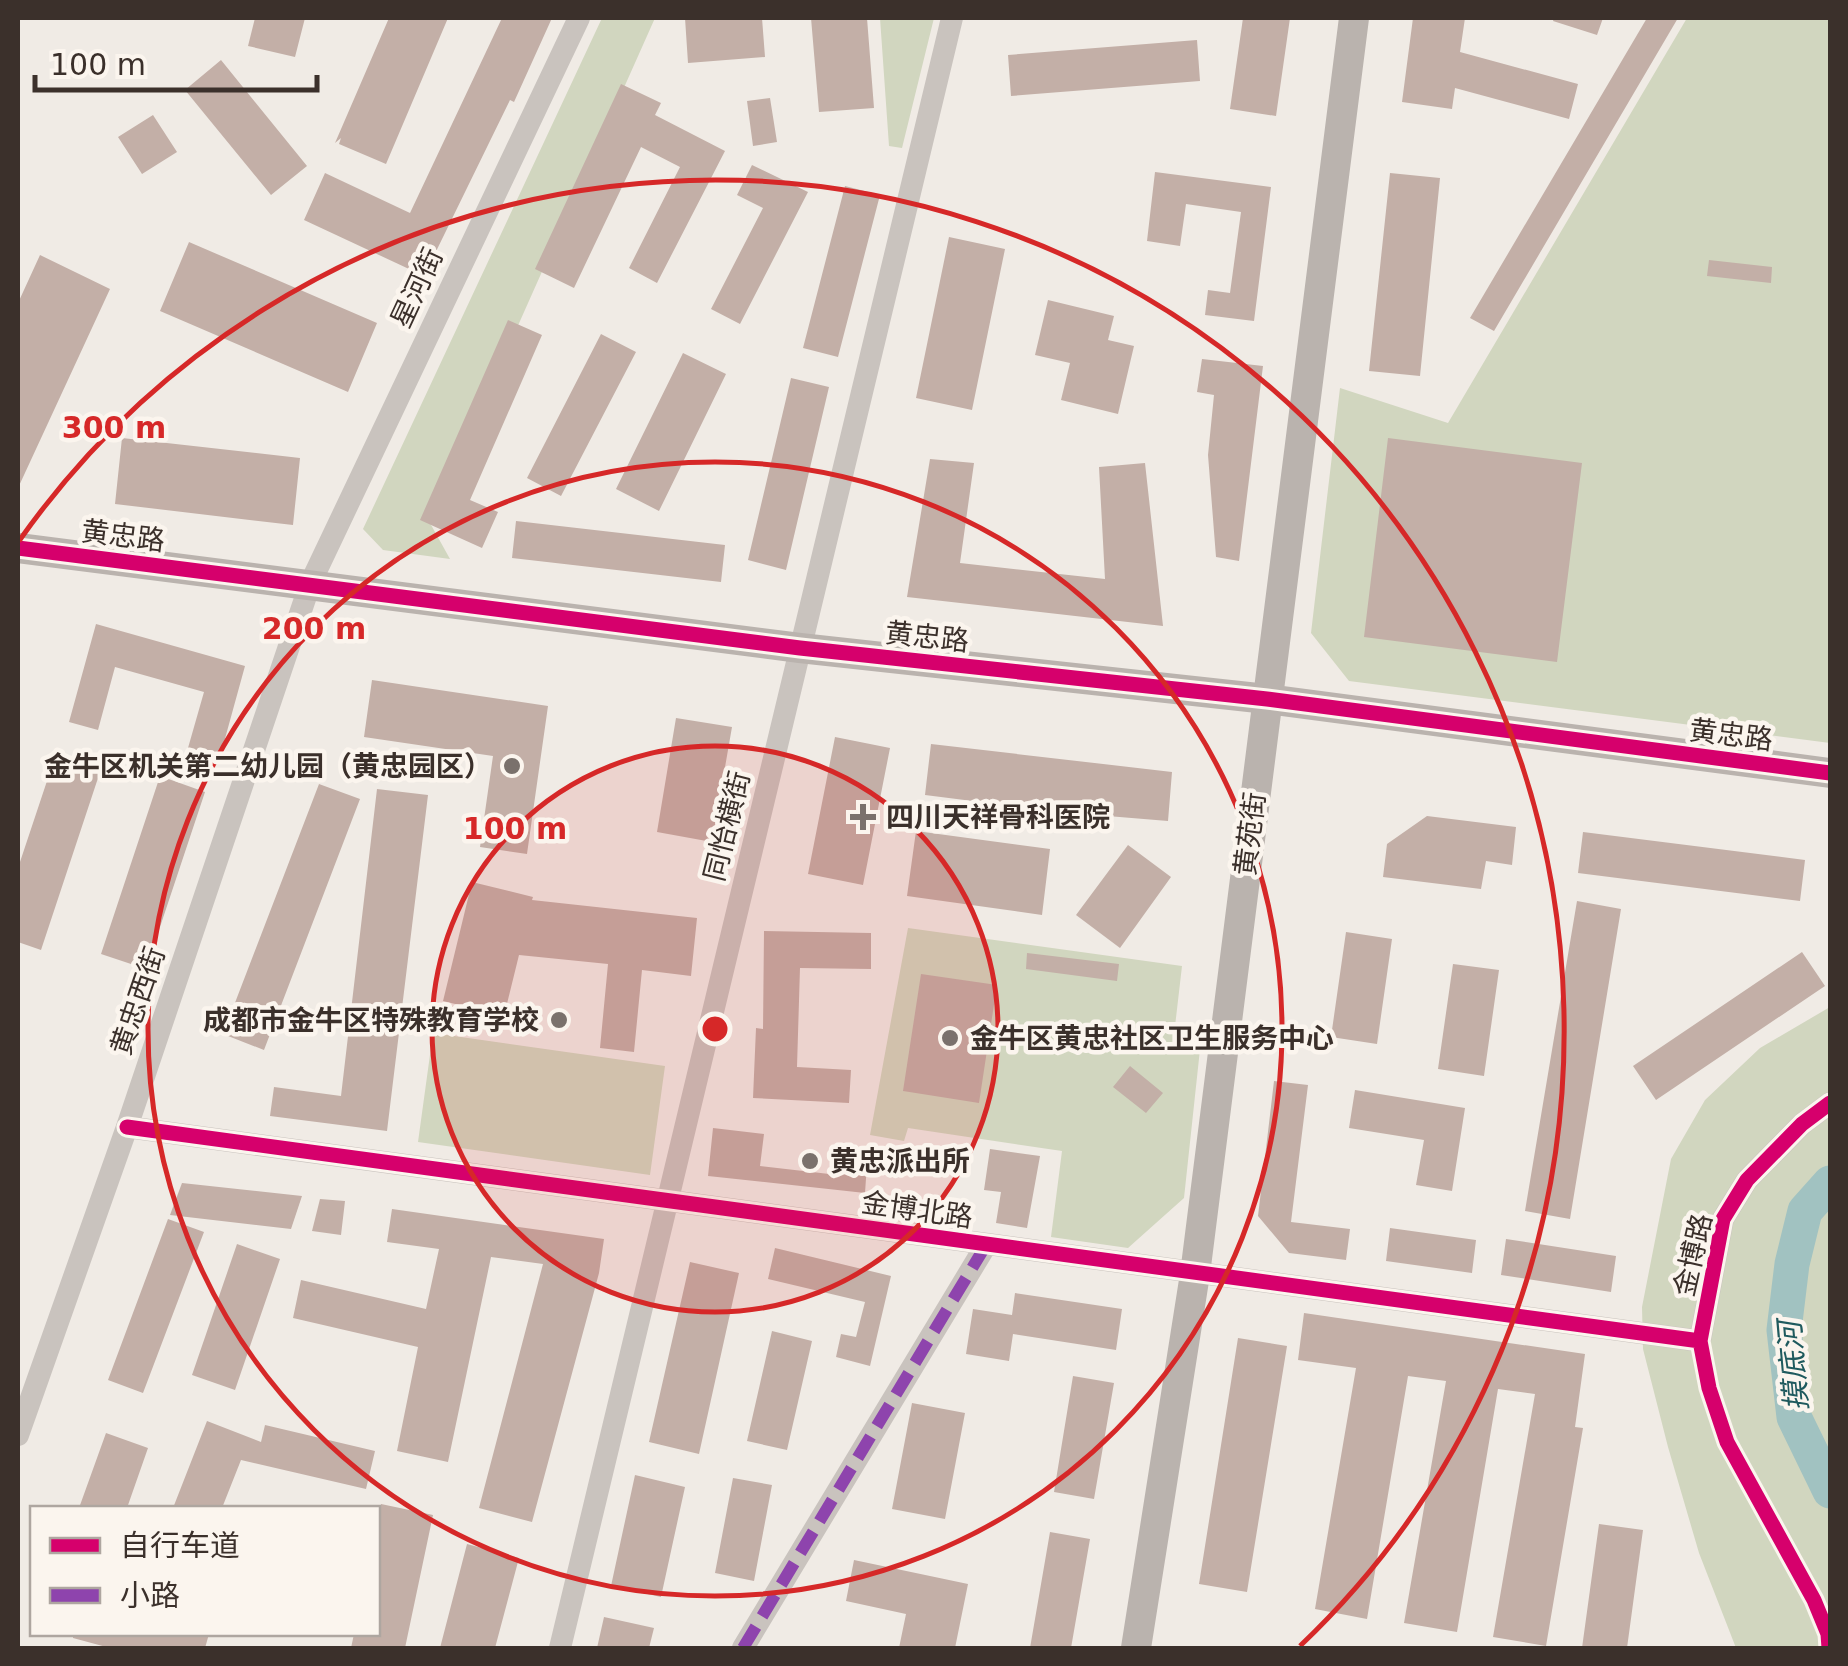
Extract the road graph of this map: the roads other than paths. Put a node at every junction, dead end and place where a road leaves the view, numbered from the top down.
1 (579, 18) edge
2 (952, 18) edge
3 (1354, 18) edge
4 (18, 548) edge
5 (310, 584) junction
6 (800, 648) junction
7 (1267, 699) junction
8 (1830, 773) edge
9 (1830, 1103) edge
10 (127, 1127) junction
11 (667, 1201) junction
12 (986, 1244) junction
13 (1196, 1274) junction
14 (1700, 1341) joint
15 (18, 1435) edge
16 (560, 1648) edge
17 (743, 1648) edge
18 (1136, 1648) edge

1 - 5 street, 星河街
2 - 6 street, 同怡横街
3 - 7 street, 黄苑街
4 - 5 street, 黄忠路
5 - 6 street, 黄忠路
5 - 10 street, 黄忠西街
6 - 7 street, 黄忠路
6 - 11 street, 同怡横街
7 - 8 street, 黄忠路
7 - 13 street, 黄苑街
9 - 14 street, 金博路
10 - 11 street, 金博北路
10 - 15 street, 黄忠西街
11 - 12 street, 金博北路
11 - 16 street, 同怡横街
12 - 13 street, 金博北路
12 - 17 street
13 - 14 street, 金博北路
13 - 18 street, 黄苑街

